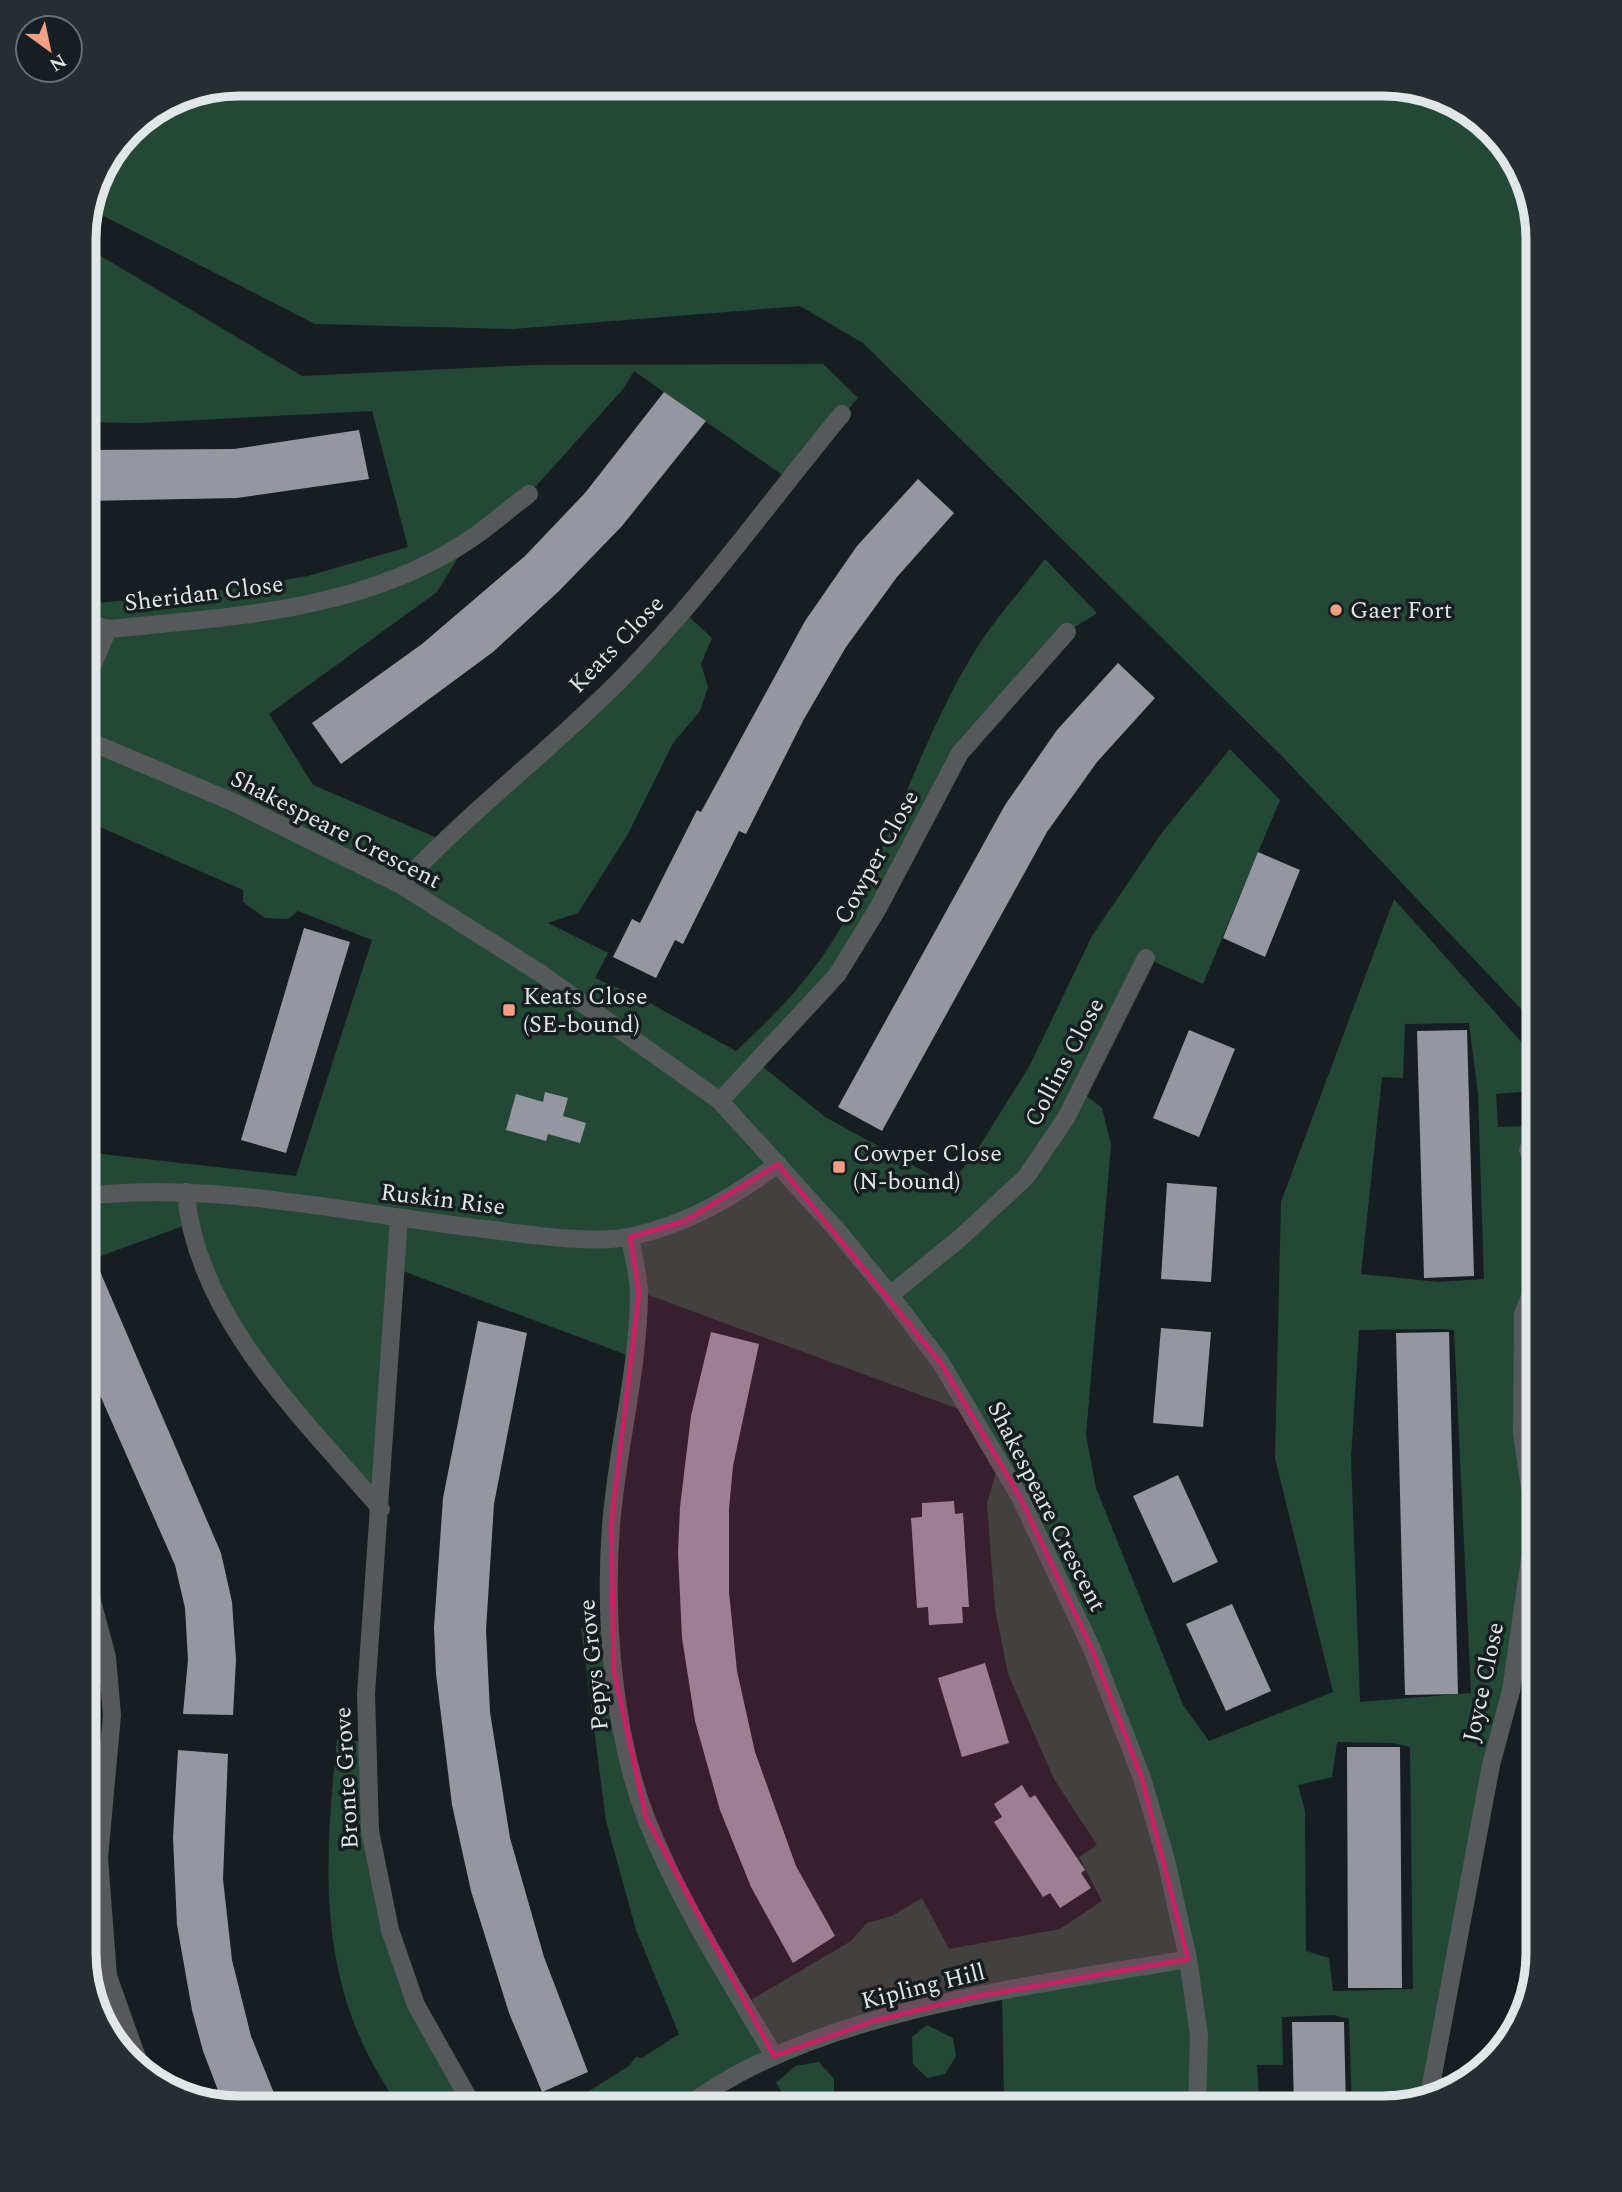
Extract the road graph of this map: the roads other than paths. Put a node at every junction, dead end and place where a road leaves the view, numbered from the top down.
1 (842, 414) dead end
2 (529, 494) dead end
3 (97, 625) edge
4 (108, 628) junction
5 (1067, 632) dead end
6 (97, 655) edge
7 (97, 744) edge
8 (401, 885) junction
9 (1146, 958) dead end
10 (720, 1101) junction
11 (778, 1164) junction
12 (186, 1192) junction
13 (96, 1196) edge
14 (399, 1219) junction
15 (630, 1237) junction
16 (890, 1295) junction
17 (1526, 1309) edge
18 (1526, 1461) edge
19 (381, 1509) junction
20 (1526, 1588) edge
21 (96, 1617) edge
22 (1188, 1959) junction
23 (108, 1976) junction
24 (102, 1993) edge
25 (136, 2051) edge
26 (774, 2056) junction
27 (1431, 2087) edge
28 (467, 2095) edge
29 (707, 2095) edge
30 (1197, 2096) edge

1 - 8 street, Keats Close
2 - 4 street, Sheridan Close
3 - 4 street, Sheridan Close
4 - 6 street, Sheridan Close
5 - 10 street, Cowper Close
7 - 8 street, Shakespeare Crescent
8 - 10 street, Shakespeare Crescent
9 - 16 street, Collins Close
10 - 11 street, Shakespeare Crescent
11 - 15 street, Ruskin Rise
11 - 16 street, Shakespeare Crescent
12 - 13 street, Ruskin Rise
12 - 14 street, Ruskin Rise
12 - 19 street
14 - 15 street, Ruskin Rise
14 - 19 street, Bronte Grove
15 - 26 street, Pepys Grove
16 - 22 street, Shakespeare Crescent
17 - 18 street, Joyce Close
19 - 28 street, Bronte Grove
20 - 27 street, Joyce Close
21 - 23 street
22 - 26 street, Kipling Hill
22 - 30 street, Shakespeare Crescent
23 - 24 street
23 - 25 street
26 - 29 street, Kipling Hill

